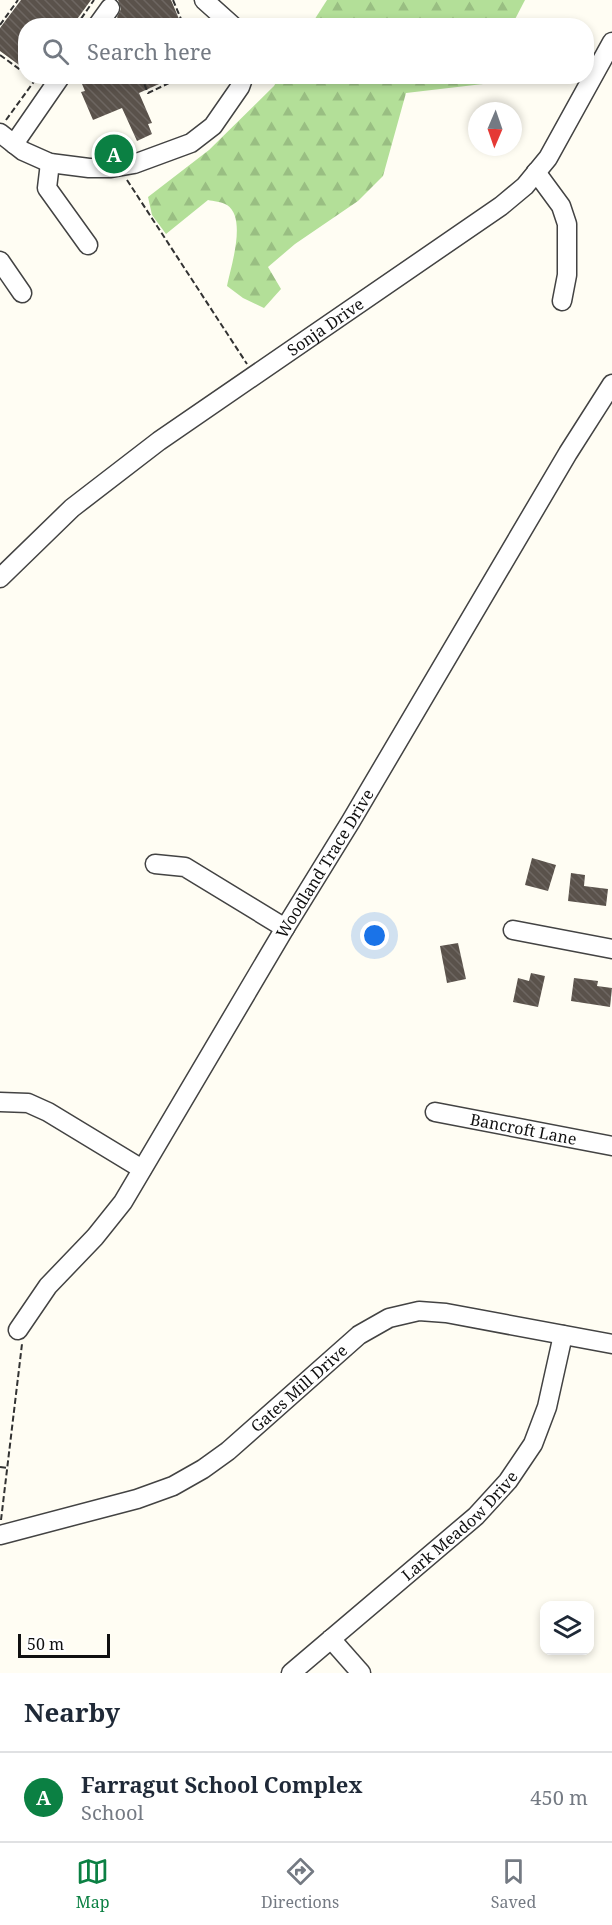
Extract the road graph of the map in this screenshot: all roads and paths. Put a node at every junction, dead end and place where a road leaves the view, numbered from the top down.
1 (18, 0) edge
2 (173, 0) edge
3 (204, 0) edge
4 (102, 4) edge
5 (85, 18) edge
6 (181, 18) edge
7 (224, 18) edge
8 (2, 23) edge
9 (612, 42) edge
10 (0, 55) edge
11 (18, 68) edge
12 (594, 75) edge
13 (33, 84) edge
14 (53, 84) edge
15 (144, 84) edge
16 (167, 84) edge
17 (241, 84) edge
18 (589, 84) edge
19 (5, 134) edge
20 (50, 163) junction
21 (111, 168) junction
22 (536, 172) junction
23 (88, 245) dead end
24 (0, 261) edge
25 (22, 293) dead end
26 (562, 301) dead end
27 (255, 376) junction
28 (612, 384) edge
29 (0, 578) edge
30 (155, 864) dead end
31 (285, 928) junction
32 (513, 930) dead end
33 (612, 949) edge
34 (0, 1102) edge
35 (435, 1112) dead end
36 (612, 1146) edge
37 (142, 1169) junction
38 (18, 1330) joint
39 (563, 1335) junction
40 (612, 1344) edge
41 (0, 1467) edge
42 (9, 1468) junction
43 (0, 1535) edge
44 (331, 1639) junction
45 (291, 1673) edge
46 (361, 1673) edge

1 - 8 path
2 - 6 path
3 - 7 street
4 - 5 path
9 - 12 street, Sonja Drive
10 - 11 path
13 - 19 path
14 - 19 street
15 - 16 path
17 - 21 street
18 - 22 street, Sonja Drive
19 - 20 street
20 - 21 street
20 - 23 street
21 - 27 path
22 - 26 street
22 - 27 street, Sonja Drive
24 - 25 street
27 - 29 street, Sonja Drive
28 - 31 street, Woodland Trace Drive
30 - 31 street
31 - 37 street, Woodland Trace Drive
32 - 33 street
34 - 37 street
35 - 36 street, Bancroft Lane
37 - 38 street, Woodland Trace Drive
38 - 42 path
39 - 40 street, Gates Mill Drive
39 - 43 street, Gates Mill Drive
39 - 44 street, Lark Meadow Drive
41 - 42 path
42 - 43 path
44 - 45 street, Lark Meadow Drive
44 - 46 street

